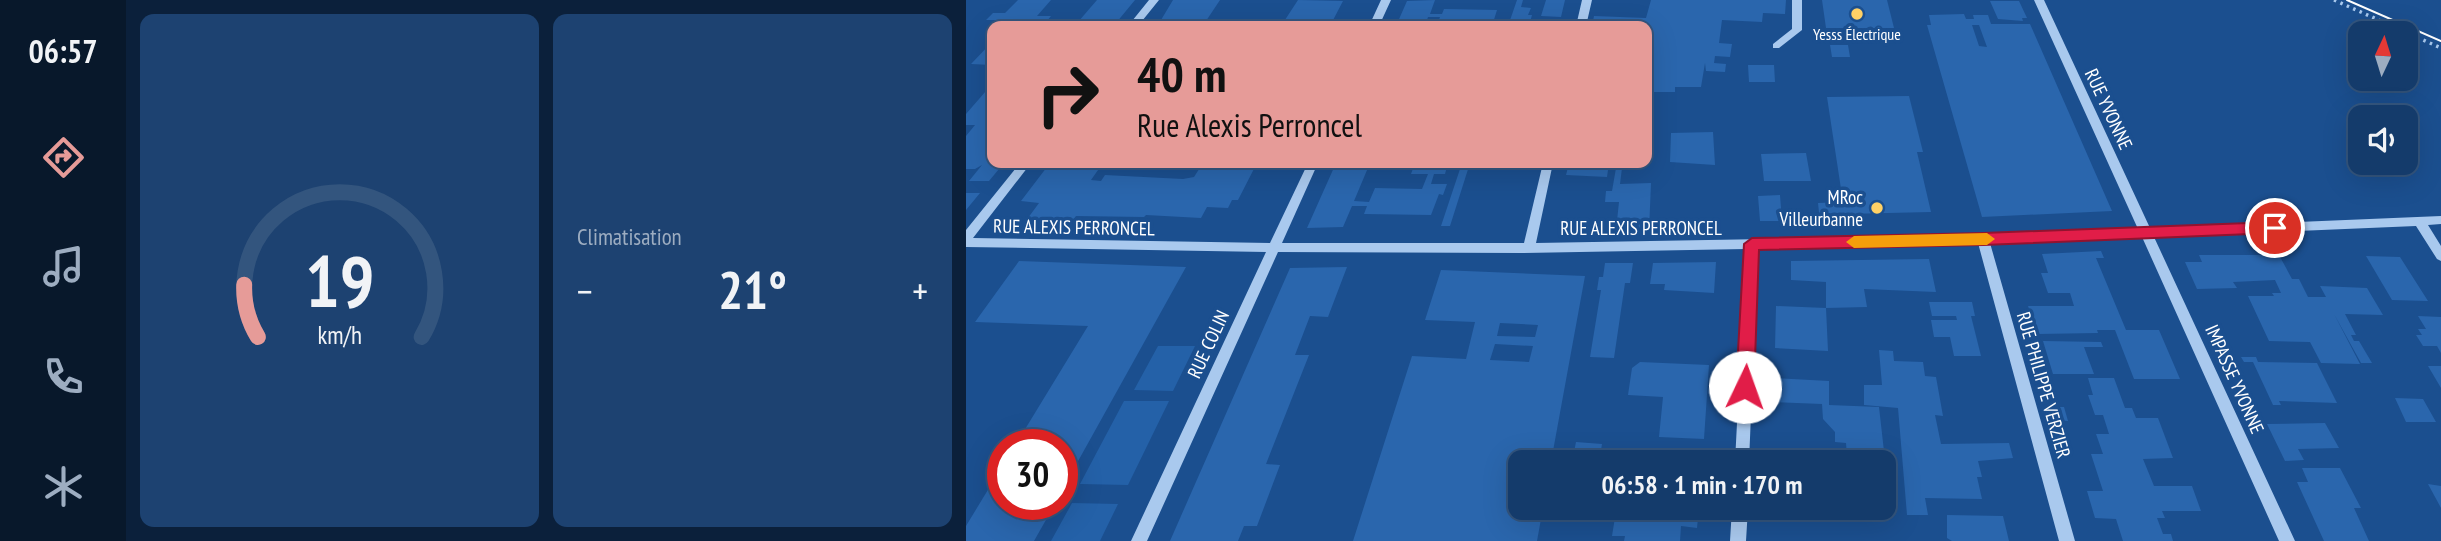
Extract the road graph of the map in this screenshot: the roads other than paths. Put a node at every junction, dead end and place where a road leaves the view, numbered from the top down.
1 (1154, 0) edge
2 (1386, 0) edge
3 (1587, 0) edge
4 (1797, 0) edge
5 (2039, 0) edge
6 (1137, 21) edge
7 (1376, 21) edge
8 (1582, 21) edge
9 (1776, 46) dead end
10 (1022, 168) edge
11 (1311, 168) edge
12 (1547, 168) edge
13 (2441, 220) edge
14 (2419, 221) junction
15 (2148, 234) junction
16 (1983, 239) junction
17 (966, 240) edge
18 (1752, 244) junction
19 (1529, 246) junction
20 (1274, 248) junction
21 (2441, 256) edge
22 (1743, 450) edge
23 (1739, 520) edge
24 (1139, 541) edge
25 (1738, 541) edge
26 (2067, 541) edge
27 (2287, 541) edge

1 - 6 street
2 - 7 street
3 - 8 street
4 - 9 street
5 - 15 street, RUE YVONNE
10 - 17 street
11 - 20 street, RUE COLIN
12 - 19 street
13 - 14 street, RUE ALEXIS PERRONCEL
14 - 15 street, RUE ALEXIS PERRONCEL
14 - 21 street
15 - 16 street, RUE ALEXIS PERRONCEL
15 - 27 street, IMPASSE YVONNE
16 - 18 street, RUE ALEXIS PERRONCEL
16 - 26 street, RUE PHILIPPE VERZIER
17 - 20 street, RUE ALEXIS PERRONCEL
18 - 19 street, RUE ALEXIS PERRONCEL
18 - 22 street
19 - 20 street, RUE ALEXIS PERRONCEL
20 - 24 street, RUE COLIN
23 - 25 street

